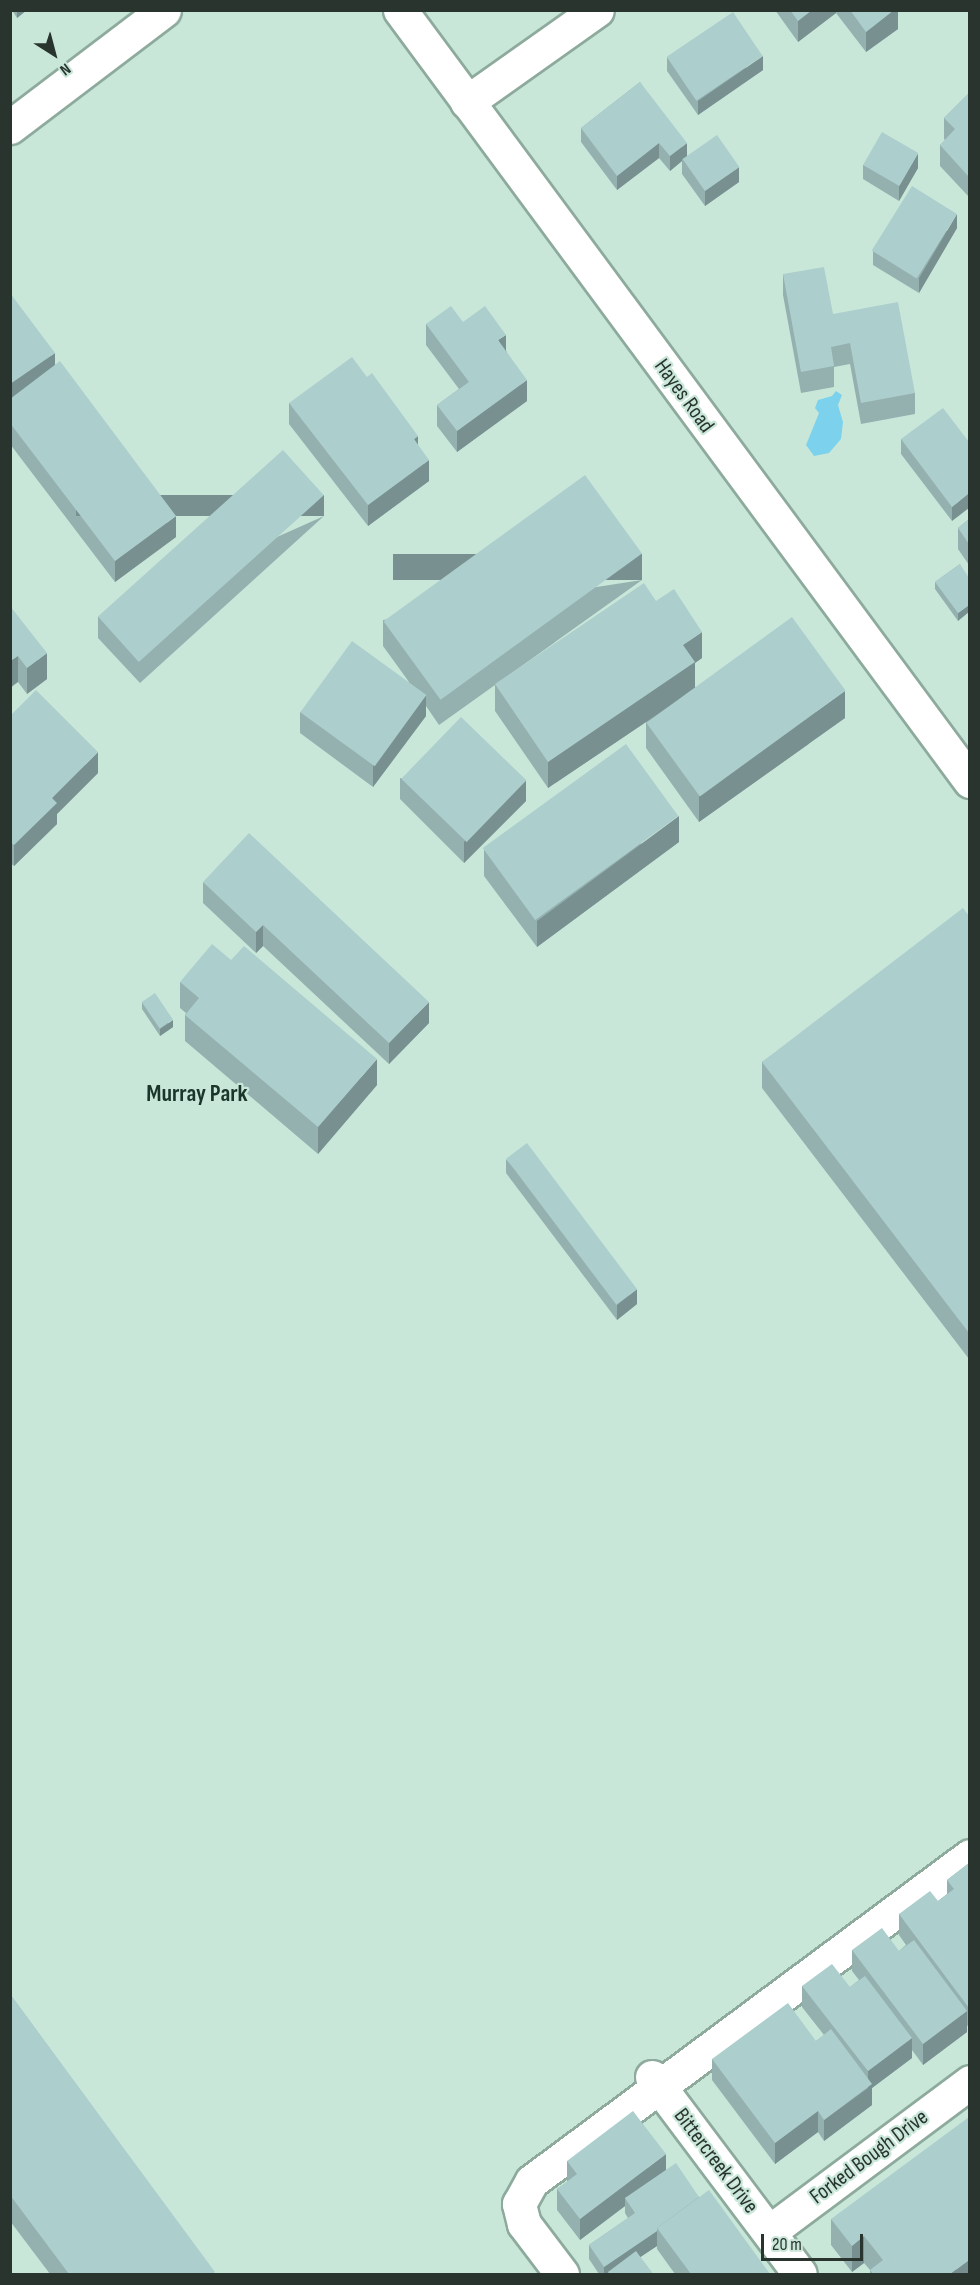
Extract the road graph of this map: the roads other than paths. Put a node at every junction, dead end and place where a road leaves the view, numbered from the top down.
1 (164, 10) edge
2 (400, 10) edge
3 (597, 10) edge
4 (467, 102) junction
5 (10, 127) edge
6 (969, 781) edge
7 (969, 1856) edge
8 (656, 2082) junction
9 (969, 2082) edge
10 (769, 2232) junction
11 (561, 2274) edge
12 (800, 2274) edge

1 - 5 street
2 - 4 street, Hayes Road
3 - 4 street
4 - 6 street, Hayes Road
7 - 8 street
8 - 10 street, Bittercreek Drive
8 - 11 street
9 - 10 street, Forked Bough Drive
10 - 12 street, Bittercreek Drive

